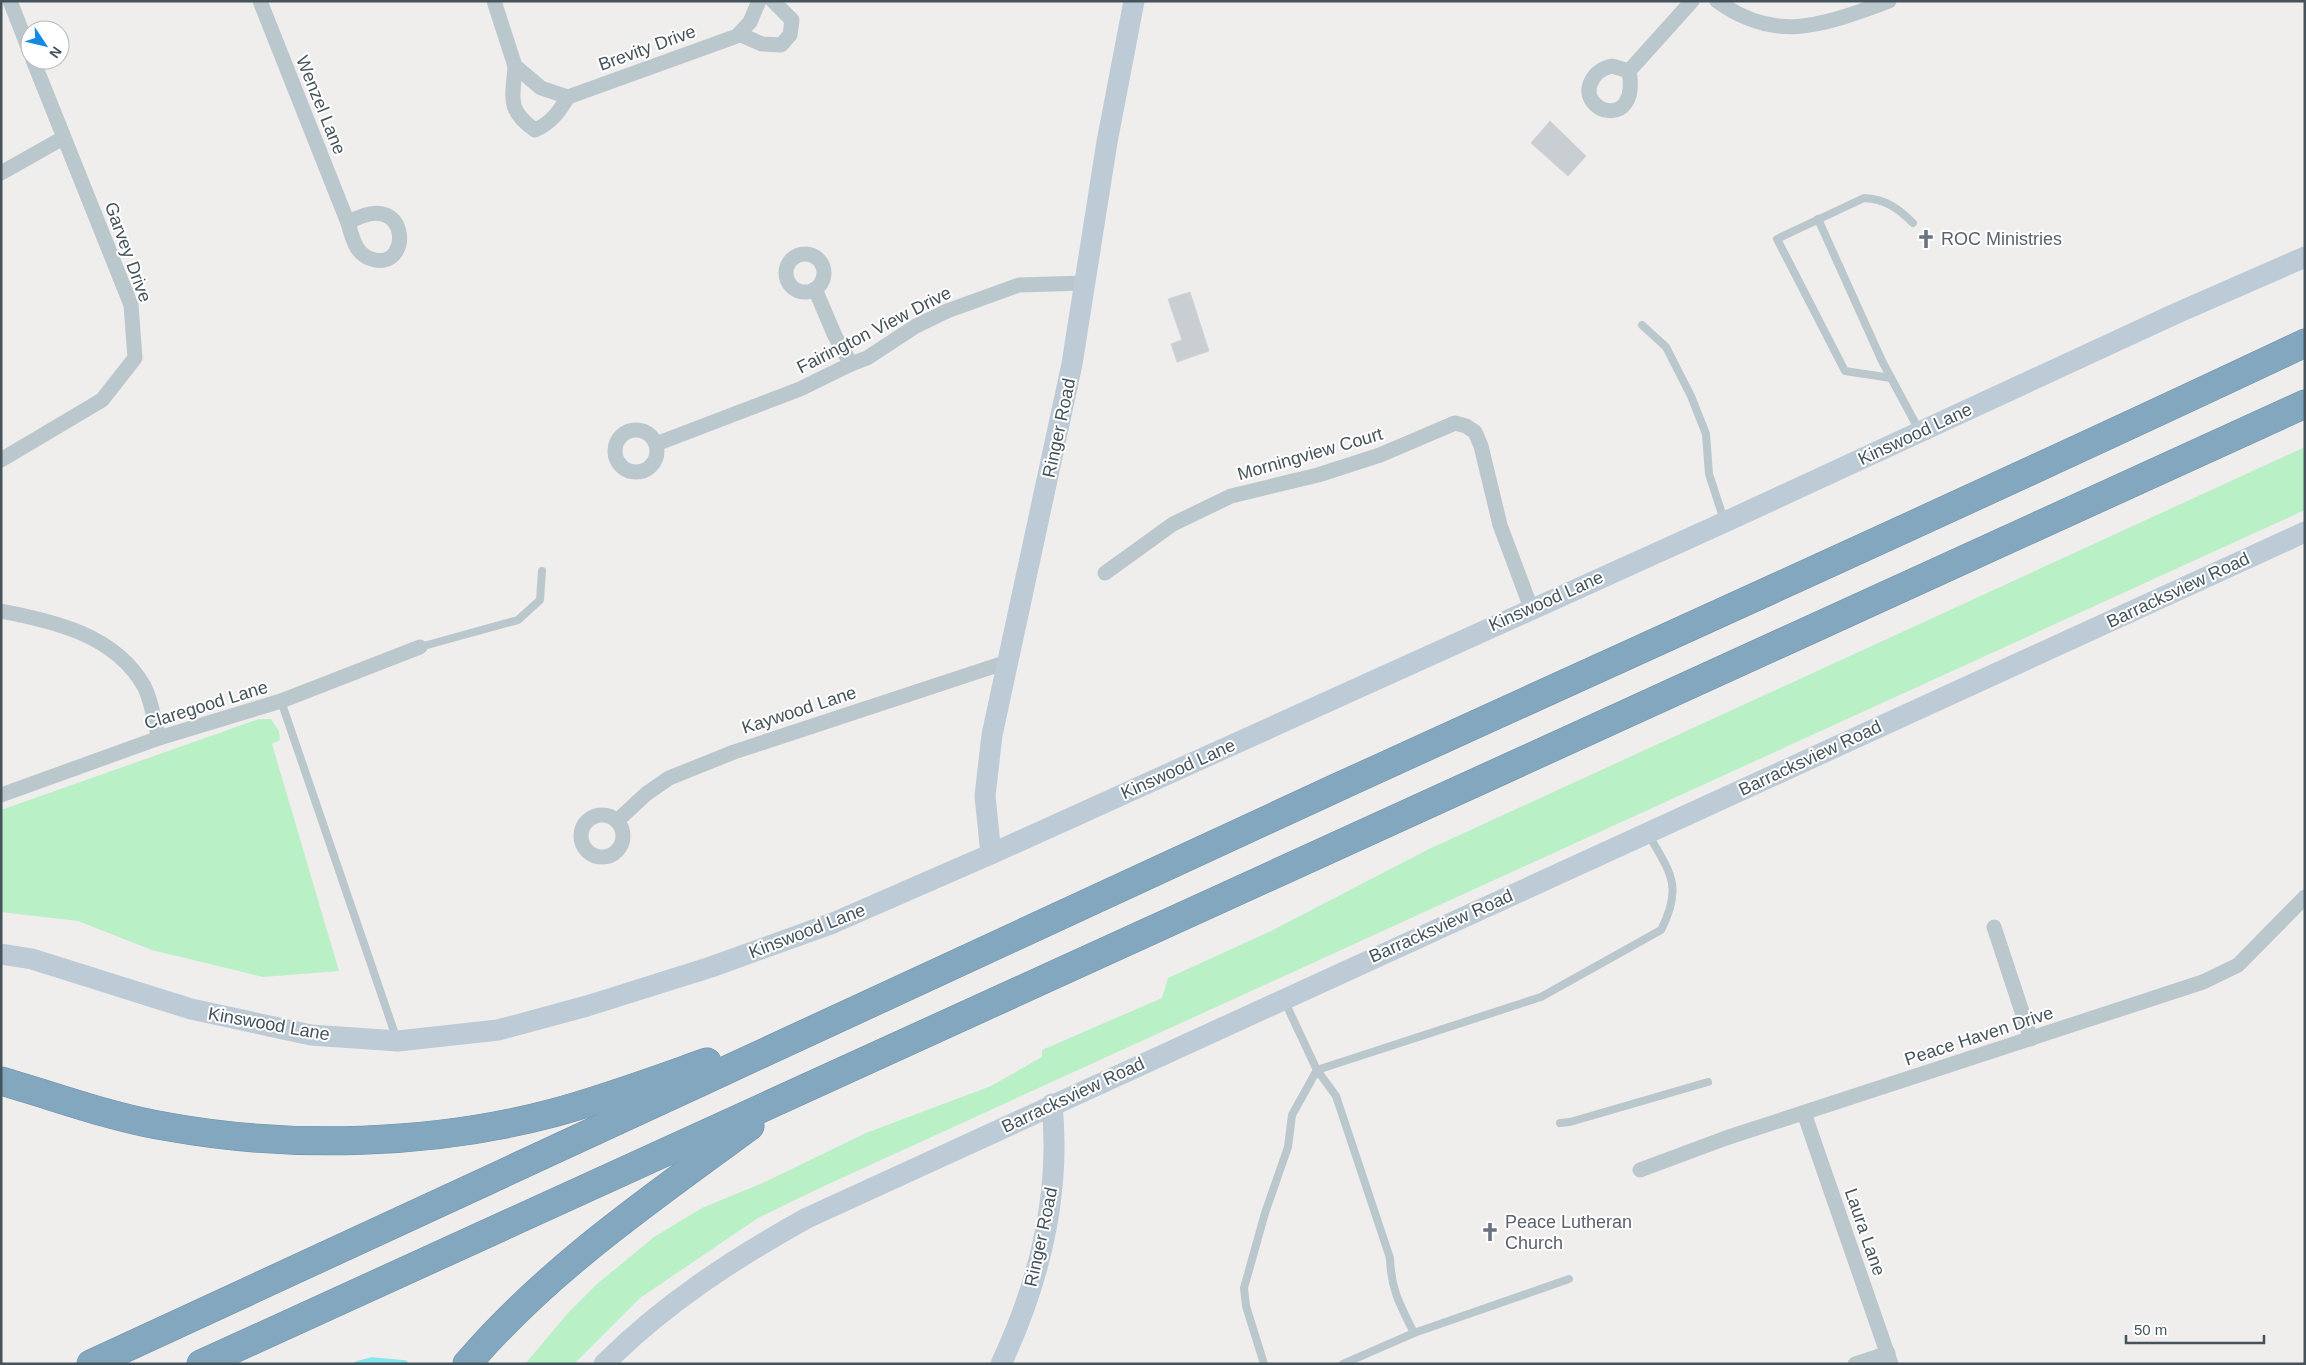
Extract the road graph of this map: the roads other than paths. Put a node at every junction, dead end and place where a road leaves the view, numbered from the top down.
1 (10, 1) edge
2 (260, 1) edge
3 (494, 1) edge
4 (759, 1) edge
5 (773, 1) edge
6 (1134, 1) edge
7 (1692, 1) edge
8 (1717, 1) edge
9 (1889, 1) edge
10 (20, 26) edge
11 (739, 34) junction
12 (514, 66) junction
13 (37, 70) edge
14 (1629, 71) dead end
15 (568, 97) junction
16 (63, 138) junction
17 (1, 174) edge
18 (1818, 219) junction
19 (348, 223) dead end
20 (1913, 223) dead end
21 (2305, 257) edge
22 (1085, 283) junction
23 (814, 290) dead end
24 (1642, 325) dead end
25 (2305, 343) edge
26 (851, 364) junction
27 (1891, 378) junction
28 (2305, 404) edge
29 (1920, 432) junction
30 (656, 444) dead end
31 (1, 460) edge
32 (1725, 522) junction
33 (2305, 532) edge
34 (542, 571) dead end
35 (1105, 573) dead end
36 (1531, 608) junction
37 (1, 611) edge
38 (420, 647) joint
39 (1007, 662) junction
40 (281, 701) junction
41 (158, 738) junction
42 (1, 795) edge
43 (617, 821) dead end
44 (1648, 832) junction
45 (991, 854) junction
46 (2305, 897) edge
47 (1994, 927) dead end
48 (1, 954) edge
49 (1284, 998) junction
50 (840, 1016) junction
51 (2031, 1039) junction
52 (398, 1041) junction
53 (1317, 1070) junction
54 (1, 1081) edge
55 (1708, 1082) dead end
56 (794, 1093) junction
57 (1052, 1104) junction
58 (1804, 1113) junction
59 (1560, 1123) dead end
60 (1640, 1170) dead end
61 (1569, 1279) dead end
62 (1414, 1334) junction
63 (1890, 1358) edge
64 (91, 1364) edge
65 (201, 1364) edge
66 (467, 1364) edge
67 (604, 1364) edge
68 (1001, 1364) edge
69 (1264, 1364) edge
70 (1343, 1364) edge
71 (1855, 1364) edge

1 - 10 street
2 - 19 street, Wenzel Lane
3 - 12 street
4 - 11 street
5 - 11 street
6 - 22 street, Ringer Road
7 - 14 street
8 - 9 street
11 - 15 street, Brevity Drive
12 - 15 street
12 - 15 street
13 - 16 street, Garvey Drive
16 - 17 street
16 - 31 street, Garvey Drive
18 - 20 lane
18 - 27 lane
18 - 27 lane
21 - 29 street, Kinswood Lane
22 - 26 street, Fairington View Drive
22 - 39 street, Ringer Road
23 - 26 street
24 - 32 lane
25 - 50 highway
26 - 30 street, Fairington View Drive
27 - 29 lane
28 - 56 highway
29 - 32 street, Kinswood Lane
32 - 36 street, Kinswood Lane
33 - 44 street, Barracksview Road
34 - 38 lane
35 - 36 street, Morningview Court
36 - 45 street, Kinswood Lane
37 - 41 street
38 - 40 street, Claregood Lane
39 - 43 street, Kaywood Lane
39 - 45 street, Ringer Road
40 - 41 street, Claregood Lane
40 - 52 lane
41 - 42 street, Claregood Lane
44 - 49 street, Barracksview Road
44 - 53 lane
45 - 52 street, Kinswood Lane
46 - 51 street, Peace Haven Drive
47 - 51 street
48 - 52 street, Kinswood Lane
49 - 53 lane
49 - 57 street, Barracksview Road
50 - 54 highway
50 - 64 highway
51 - 58 street, Peace Haven Drive
53 - 62 lane
53 - 69 lane
55 - 59 lane
56 - 65 highway
56 - 66 highway
57 - 67 street, Barracksview Road
57 - 68 street, Ringer Road
58 - 60 street, Peace Haven Drive
58 - 63 street, Laura Lane
61 - 62 lane
62 - 70 lane
63 - 71 street

